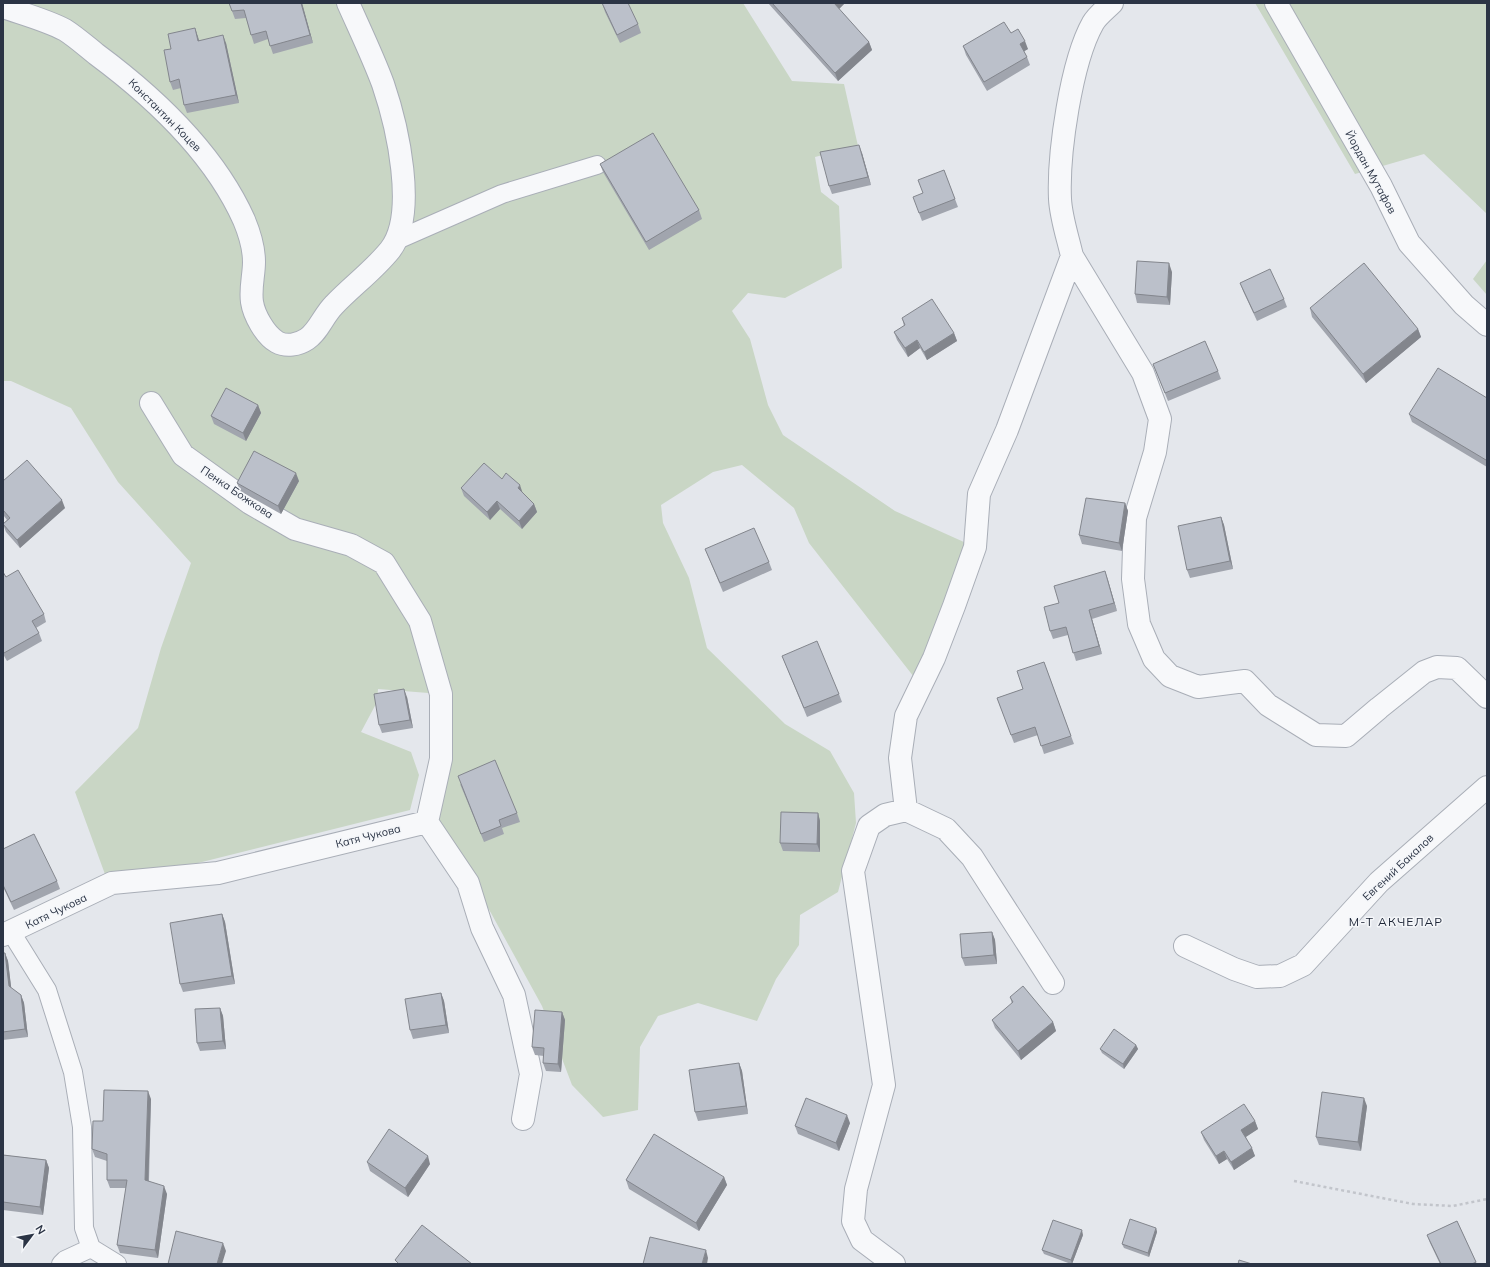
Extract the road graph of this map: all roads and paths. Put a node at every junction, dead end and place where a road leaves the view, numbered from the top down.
1 (348, 3) edge
2 (1112, 3) edge
3 (1276, 3) edge
4 (3, 7) edge
5 (597, 165) dead end
6 (397, 240) junction
7 (1072, 256) junction
8 (1487, 325) edge
9 (151, 403) dead end
10 (1487, 697) edge
11 (1487, 787) edge
12 (906, 810) junction
13 (427, 822) junction
14 (7, 934) edge
15 (1185, 946) dead end
16 (1053, 983) dead end
17 (523, 1119) dead end
18 (1294, 1181) dead end
19 (1487, 1199) edge
20 (90, 1248) junction
21 (62, 1264) edge
22 (117, 1264) edge
23 (894, 1264) edge

1 - 6 street, Константин Коцев
2 - 7 street
3 - 8 street, Йордан Мутафов
4 - 6 street, Константин Коцев
5 - 6 lane
7 - 10 street
7 - 12 street
9 - 13 street, Пенка Божкова
11 - 15 street, Евгений Бакалов
12 - 16 street
12 - 23 street
13 - 14 street, Катя Чукова
13 - 17 street
14 - 20 lane
18 - 19 path
20 - 21 lane
20 - 22 lane

